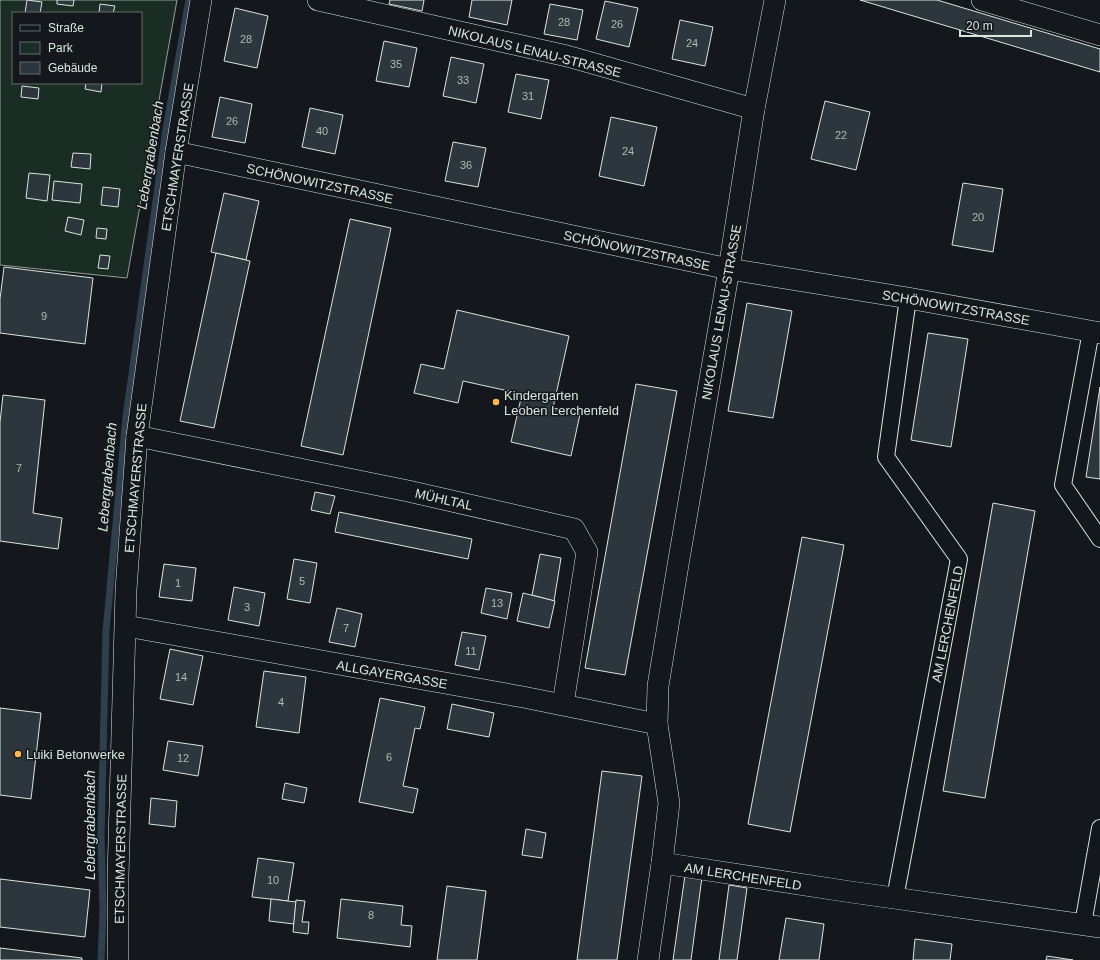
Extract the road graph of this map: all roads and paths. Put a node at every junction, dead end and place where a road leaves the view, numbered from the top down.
1 (201, 0) edge
2 (318, 0) edge
3 (775, 0) edge
4 (982, 0) edge
5 (1100, 35) edge
6 (754, 109) junction
7 (176, 152) junction
8 (729, 269) junction
9 (908, 298) junction
10 (1096, 332) edge
11 (137, 436) junction
12 (1100, 538) edge
13 (126, 626) junction
14 (563, 704) junction
15 (657, 724) junction
16 (1100, 828) edge
17 (662, 863) junction
18 (895, 898) junction
19 (1092, 926) edge
20 (118, 960) edge
21 (648, 960) edge

1 - 7 street, ETSCHMAYERSTRASSE
2 - 6 street, NIKOLAUS LENAU-STRASSE
3 - 6 street
4 - 5 street
6 - 8 street, NIKOLAUS LENAU-STRASSE
7 - 8 street, SCHÖNOWITZSTRASSE
7 - 11 street, ETSCHMAYERSTRASSE
8 - 9 street, SCHÖNOWITZSTRASSE
8 - 15 street, NIKOLAUS LENAU-STRASSE
9 - 10 street, SCHÖNOWITZSTRASSE
9 - 18 street, AM LERCHENFELD
10 - 12 street
11 - 13 street, ETSCHMAYERSTRASSE
11 - 14 street, MÜHLTAL
13 - 14 street, ALLGAYERGASSE
13 - 20 street, ETSCHMAYERSTRASSE
14 - 15 street, ALLGAYERGASSE
15 - 17 street, NIKOLAUS LENAU-STRASSE
16 - 19 street, AM LERCHENFELD
17 - 18 street, AM LERCHENFELD
17 - 21 street, NIKOLAUS LENAU-STRASSE
18 - 19 street, AM LERCHENFELD

